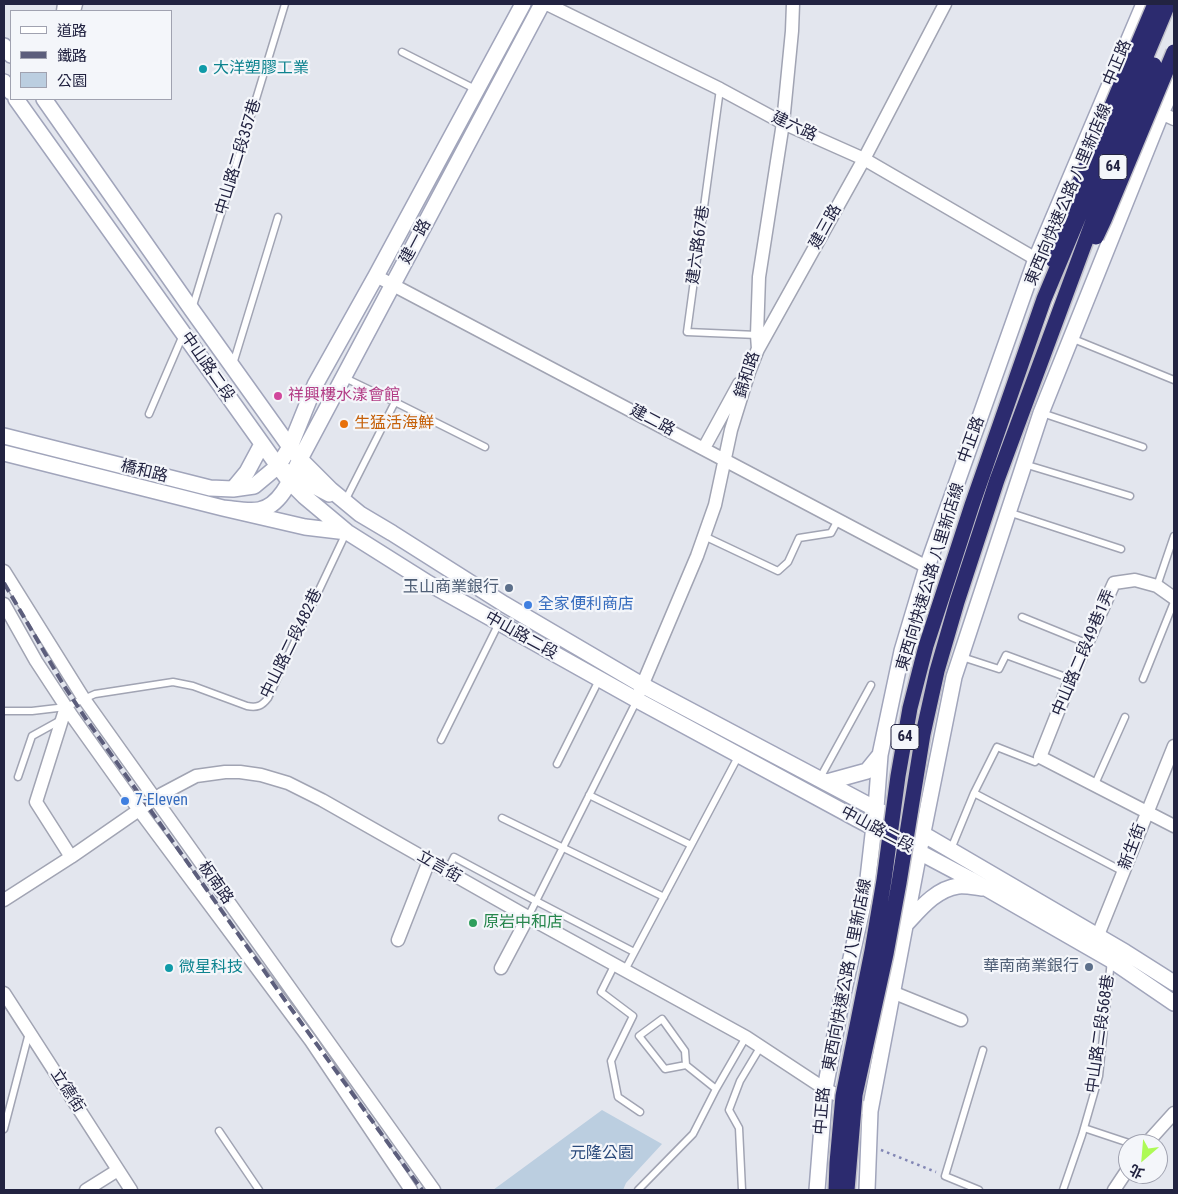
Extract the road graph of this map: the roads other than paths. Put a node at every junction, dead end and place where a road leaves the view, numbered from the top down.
1 (285, 4) edge
2 (523, 4) edge
3 (542, 4) edge
4 (548, 4) edge
5 (793, 4) edge
6 (945, 4) edge
7 (1144, 4) edge
8 (1155, 4) edge
9 (1168, 4) edge
10 (1173, 4) edge
11 (1174, 15) edge
12 (402, 52) dead end
13 (1174, 52) edge
14 (1174, 85) edge
15 (1107, 88) junction
16 (720, 89) junction
17 (477, 90) junction
18 (17, 100) edge
19 (45, 100) edge
20 (1133, 100) junction
21 (1168, 116) edge
22 (783, 123) junction
23 (864, 159) junction
24 (278, 217) dead end
25 (1036, 259) junction
26 (376, 276) junction
27 (394, 285) junction
28 (1044, 299) junction
29 (192, 310) junction
30 (1056, 319) junction
31 (184, 334) junction
32 (756, 335) junction
33 (1071, 338) junction
34 (758, 349) junction
35 (233, 367) junction
36 (344, 378) junction
37 (1174, 380) edge
38 (395, 402) junction
39 (1041, 413) junction
40 (149, 414) dead end
41 (272, 422) junction
42 (297, 430) junction
43 (4, 436) edge
44 (262, 444) junction
45 (290, 447) junction
46 (485, 447) dead end
47 (1142, 447) dead end
48 (704, 448) junction
49 (4, 453) edge
50 (300, 460) junction
51 (724, 460) junction
52 (1024, 464) junction
53 (278, 466) junction
54 (292, 478) junction
55 (233, 488) junction
56 (1130, 496) dead end
57 (345, 501) junction
58 (223, 508) junction
59 (1008, 512) junction
60 (838, 520) junction
61 (346, 532) junction
62 (704, 536) junction
63 (1174, 536) edge
64 (1120, 549) dead end
65 (927, 567) junction
66 (4, 571) edge
67 (1157, 586) junction
68 (1174, 598) edge
69 (1174, 602) edge
70 (4, 604) edge
71 (1022, 617) dead end
72 (498, 623) junction
73 (1086, 643) junction
74 (961, 656) junction
75 (599, 679) junction
76 (1071, 679) junction
77 (1143, 679) dead end
78 (642, 684) junction
79 (871, 685) dead end
80 (84, 699) junction
81 (637, 700) junction
82 (4, 712) edge
83 (64, 713) junction
84 (1125, 717) dead end
85 (442, 740) dead end
86 (1174, 746) edge
87 (880, 755) junction
88 (739, 756) junction
89 (1040, 756) junction
90 (557, 764) dead end
91 (18, 777) dead end
92 (823, 780) junction
93 (1094, 784) junction
94 (974, 793) junction
95 (589, 795) junction
96 (156, 799) junction
97 (876, 808) junction
98 (139, 810) junction
99 (1147, 812) junction
100 (502, 818) dead end
101 (900, 821) junction
102 (1174, 826) edge
103 (873, 827) junction
104 (923, 834) junction
105 (897, 840) junction
106 (691, 846) junction
107 (562, 848) junction
108 (951, 850) junction
109 (919, 852) junction
110 (71, 857) junction
111 (429, 861) junction
112 (447, 871) junction
113 (1124, 872) junction
114 (867, 887) junction
115 (985, 888) junction
116 (664, 897) junction
117 (4, 900) edge
118 (910, 900) junction
119 (536, 901) junction
120 (528, 916) junction
121 (905, 925) junction
122 (398, 940) dead end
123 (1095, 942) junction
124 (634, 952) junction
125 (1111, 960) junction
126 (620, 967) junction
127 (501, 968) dead end
128 (1174, 983) edge
129 (4, 992) edge
130 (892, 992) junction
131 (1174, 1003) edge
132 (961, 1020) dead end
133 (29, 1032) junction
134 (746, 1037) junction
135 (761, 1046) junction
136 (983, 1050) dead end
137 (686, 1065) junction
138 (716, 1089) junction
139 (825, 1089) junction
140 (870, 1111) junction
141 (640, 1112) dead end
142 (1174, 1113) edge
143 (1084, 1128) junction
144 (4, 1129) edge
145 (219, 1131) dead end
146 (1155, 1134) edge
147 (1118, 1139) edge
148 (118, 1170) junction
149 (86, 1190) edge
150 (131, 1190) edge
151 (259, 1190) edge
152 (411, 1190) edge
153 (434, 1190) edge
154 (638, 1190) edge
155 (742, 1190) edge
156 (817, 1190) edge
157 (836, 1190) edge
158 (847, 1190) edge
159 (868, 1190) edge
160 (980, 1190) edge
161 (1063, 1190) edge

1 - 29 lane, 中山路二段357巷
2 - 17 main road, 建一路
3 - 27 main road, 建一路
4 - 16 street, 建六路
5 - 22 street, 錦和路
6 - 23 street, 建三路
7 - 15 main road, 中正路
8 - 28 highway, bridge
9 - 28 highway, 東西向快速公路 八里新店線 / 64, bridge
10 - 20 main road
11 - 30 highway, 東西向快速公路 八里新店線 / 64, bridge
12 - 17 lane
13 - 30 highway, bridge
14 - 21 main road
15 - 20 street
15 - 25 main road, 中正路
16 - 22 street, 建六路
16 - 32 lane, 建六路67巷
17 - 26 main road, 建一路
18 - 31 main road, 中山路二段
19 - 29 main road, 中山路二段
20 - 21 street
20 - 101 main road
21 - 33 main road
22 - 23 street, 建六路
22 - 32 street, 錦和路
23 - 25 street, 建六路
23 - 34 street, 建三路
24 - 35 lane
25 - 65 main road, 中正路
26 - 27 street, 建二路
26 - 42 main road, 建一路
27 - 36 main road, 建一路
27 - 48 street, 建二路
28 - 157 highway, 東西向快速公路 八里新店線 / 64, bridge
29 - 35 main road, 中山路二段
30 - 158 highway, 東西向快速公路 八里新店線 / 64, bridge
31 - 40 lane
31 - 44 main road, 中山路二段
32 - 34 street, 錦和路
33 - 37 lane
33 - 39 main road
34 - 48 street, 建三路
34 - 51 street, 錦和路
35 - 41 main road, 中山路二段
36 - 38 lane
36 - 50 main road, 建一路
38 - 46 lane
38 - 57 lane
39 - 47 lane
39 - 52 main road
41 - 42 main road
41 - 45 main road, 中山路二段
42 - 45 main road, 建一路
43 - 55 main road, 橋和路
44 - 53 main road, 中山路二段
44 - 55 main road
45 - 50 main road, 中山路二段
45 - 53 main road, 建一路
48 - 51 street, 建二路
49 - 58 main road, 橋和路
50 - 54 main road, 建一路
50 - 57 main road, 中山路二段
51 - 60 street, 建二路
51 - 62 street, 錦和路
52 - 56 lane
52 - 59 main road
53 - 54 main road, 中山路二段
53 - 55 main road, 橋和路
54 - 57 main road
54 - 58 main road, 橋和路
54 - 61 main road, 中山路二段
57 - 78 main road, 中山路二段
58 - 61 main road, 橋和路
59 - 64 lane
59 - 74 main road
60 - 62 lane
60 - 65 street, 建二路
61 - 72 main road, 中山路二段
61 - 80 lane, 中山路二段482巷
62 - 78 street, 錦和路
63 - 67 lane
65 - 87 main road, 中正路
66 - 80 street, 板南路
67 - 68 street, 中山路二段49巷1弄
67 - 73 street, 中山路二段49巷1弄
69 - 77 lane
70 - 83 street, 板南路
71 - 73 lane
72 - 75 main road, 中山路二段
72 - 85 lane
73 - 76 street, 中山路二段49巷1弄
74 - 76 lane
74 - 104 main road
75 - 81 main road, 中山路二段
75 - 90 lane
76 - 89 street, 中山路二段49巷1弄
78 - 81 street, 錦和路
78 - 92 main road, 中山路二段
79 - 92 lane
80 - 83 lane, 中山路二段482巷
80 - 96 street, 板南路
81 - 88 main road, 中山路二段
81 - 95 lane
82 - 83 lane, 中山路二段482巷
83 - 91 lane
83 - 98 street, 板南路
83 - 110 street
84 - 93 lane
86 - 99 street, 新生街
87 - 92 main road
87 - 97 main road, 中正路
88 - 103 main road, 中山路二段
88 - 106 lane
89 - 93 street
89 - 94 lane
92 - 97 main road, 中山路二段
93 - 99 street
94 - 108 lane
94 - 113 lane
95 - 106 lane
95 - 107 lane
96 - 98 street, 立言街
96 - 111 street, 立言街
96 - 153 street, 板南路
97 - 101 main road, 中山路二段
97 - 103 main road, 中正路
98 - 110 street, 立言街
98 - 152 street, 板南路
99 - 102 street
99 - 113 street, 新生街
100 - 107 lane
101 - 104 main road, 中山路二段
101 - 105 main road
103 - 105 main road, 中山路二段
103 - 114 main road, 中正路
104 - 108 main road, 中山路二段
104 - 109 main road
105 - 109 main road, 中山路二段
105 - 114 main road
105 - 118 main road
106 - 116 lane
107 - 116 lane
107 - 119 lane
108 - 123 main road, 中山路二段
109 - 115 main road, 中山路二段
109 - 118 main road
110 - 117 street, 立言街
111 - 112 street, 立言街
111 - 122 street
112 - 119 lane
112 - 120 street, 立言街
113 - 123 street, 新生街
114 - 139 main road, 中正路
115 - 121 main road
115 - 123 main road, 中山路二段
116 - 124 lane
118 - 121 main road
119 - 120 lane
119 - 124 lane
120 - 126 street, 立言街
120 - 127 street
121 - 130 main road
123 - 125 main road, 中山路二段
123 - 128 main road, 中山路二段
124 - 126 lane
125 - 131 main road, 中山路二段
125 - 143 lane, 中山路二段568巷
126 - 134 street, 立言街
126 - 141 lane
129 - 133 street, 立德街
130 - 132 street
130 - 140 main road
133 - 144 lane
133 - 148 street, 立德街
134 - 135 street, 立言街
134 - 138 lane
135 - 139 street, 立言街
135 - 155 lane
136 - 160 lane
137 - 137 lane
137 - 138 lane
138 - 154 lane
139 - 140 street, 立言街
139 - 156 main road, 中正路
140 - 159 main road
142 - 146 street
143 - 147 lane
143 - 161 lane, 中山路二段568巷
145 - 151 lane
148 - 149 street
148 - 150 street, 立德街

